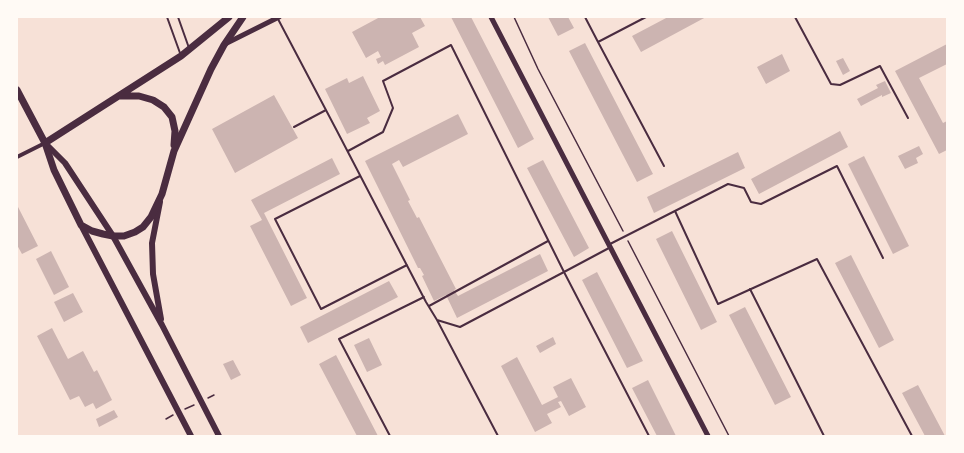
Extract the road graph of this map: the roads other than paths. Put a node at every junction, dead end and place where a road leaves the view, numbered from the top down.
1 (166, 17) edge
2 (178, 17) edge
3 (229, 17) edge
4 (243, 17) edge
5 (491, 17) edge
6 (585, 17) edge
7 (646, 17) edge
8 (795, 17) edge
9 (278, 18) edge
10 (598, 42) junction
11 (224, 45) junction
12 (189, 50) junction
13 (181, 56) junction
14 (17, 90) edge
15 (119, 96) junction
16 (326, 110) junction
17 (908, 118) dead end
18 (294, 126) dead end
19 (45, 143) junction
20 (174, 151) junction
21 (348, 151) junction
22 (17, 158) edge
23 (664, 166) dead end
24 (360, 176) junction
25 (162, 194) junction
26 (675, 211) junction
27 (81, 225) junction
28 (113, 236) junction
29 (548, 241) junction
30 (609, 246) junction
31 (883, 258) dead end
32 (407, 264) junction
33 (564, 272) junction
34 (750, 289) junction
35 (424, 297) junction
36 (429, 306) junction
37 (437, 320) junction
38 (162, 325) junction
39 (191, 436) edge
40 (220, 436) edge
41 (390, 436) edge
42 (498, 436) edge
43 (649, 436) edge
44 (708, 436) edge
45 (824, 436) edge
46 (912, 436) edge

1 - 13 lane
2 - 12 lane
3 - 12 highway
4 - 11 highway
5 - 30 street
6 - 10 lane
7 - 10 lane
8 - 17 lane
9 - 11 street
9 - 16 lane
10 - 23 lane
11 - 20 highway
12 - 13 highway
13 - 15 highway
14 - 19 highway
15 - 19 highway
15 - 20 highway
16 - 18 lane
16 - 21 lane
19 - 22 street
19 - 27 highway
19 - 28 main road
20 - 25 highway
21 - 24 lane
21 - 29 lane
24 - 32 lane
24 - 32 lane
25 - 28 highway
25 - 38 main road
26 - 30 lane
26 - 31 lane
26 - 34 lane
27 - 28 highway
27 - 39 main road
28 - 38 main road
29 - 33 lane
29 - 36 lane
30 - 33 lane
30 - 44 street
32 - 35 lane
33 - 37 lane
33 - 43 lane
34 - 45 lane
34 - 46 lane
35 - 36 lane
35 - 41 lane
36 - 37 lane
37 - 42 lane
38 - 40 main road

